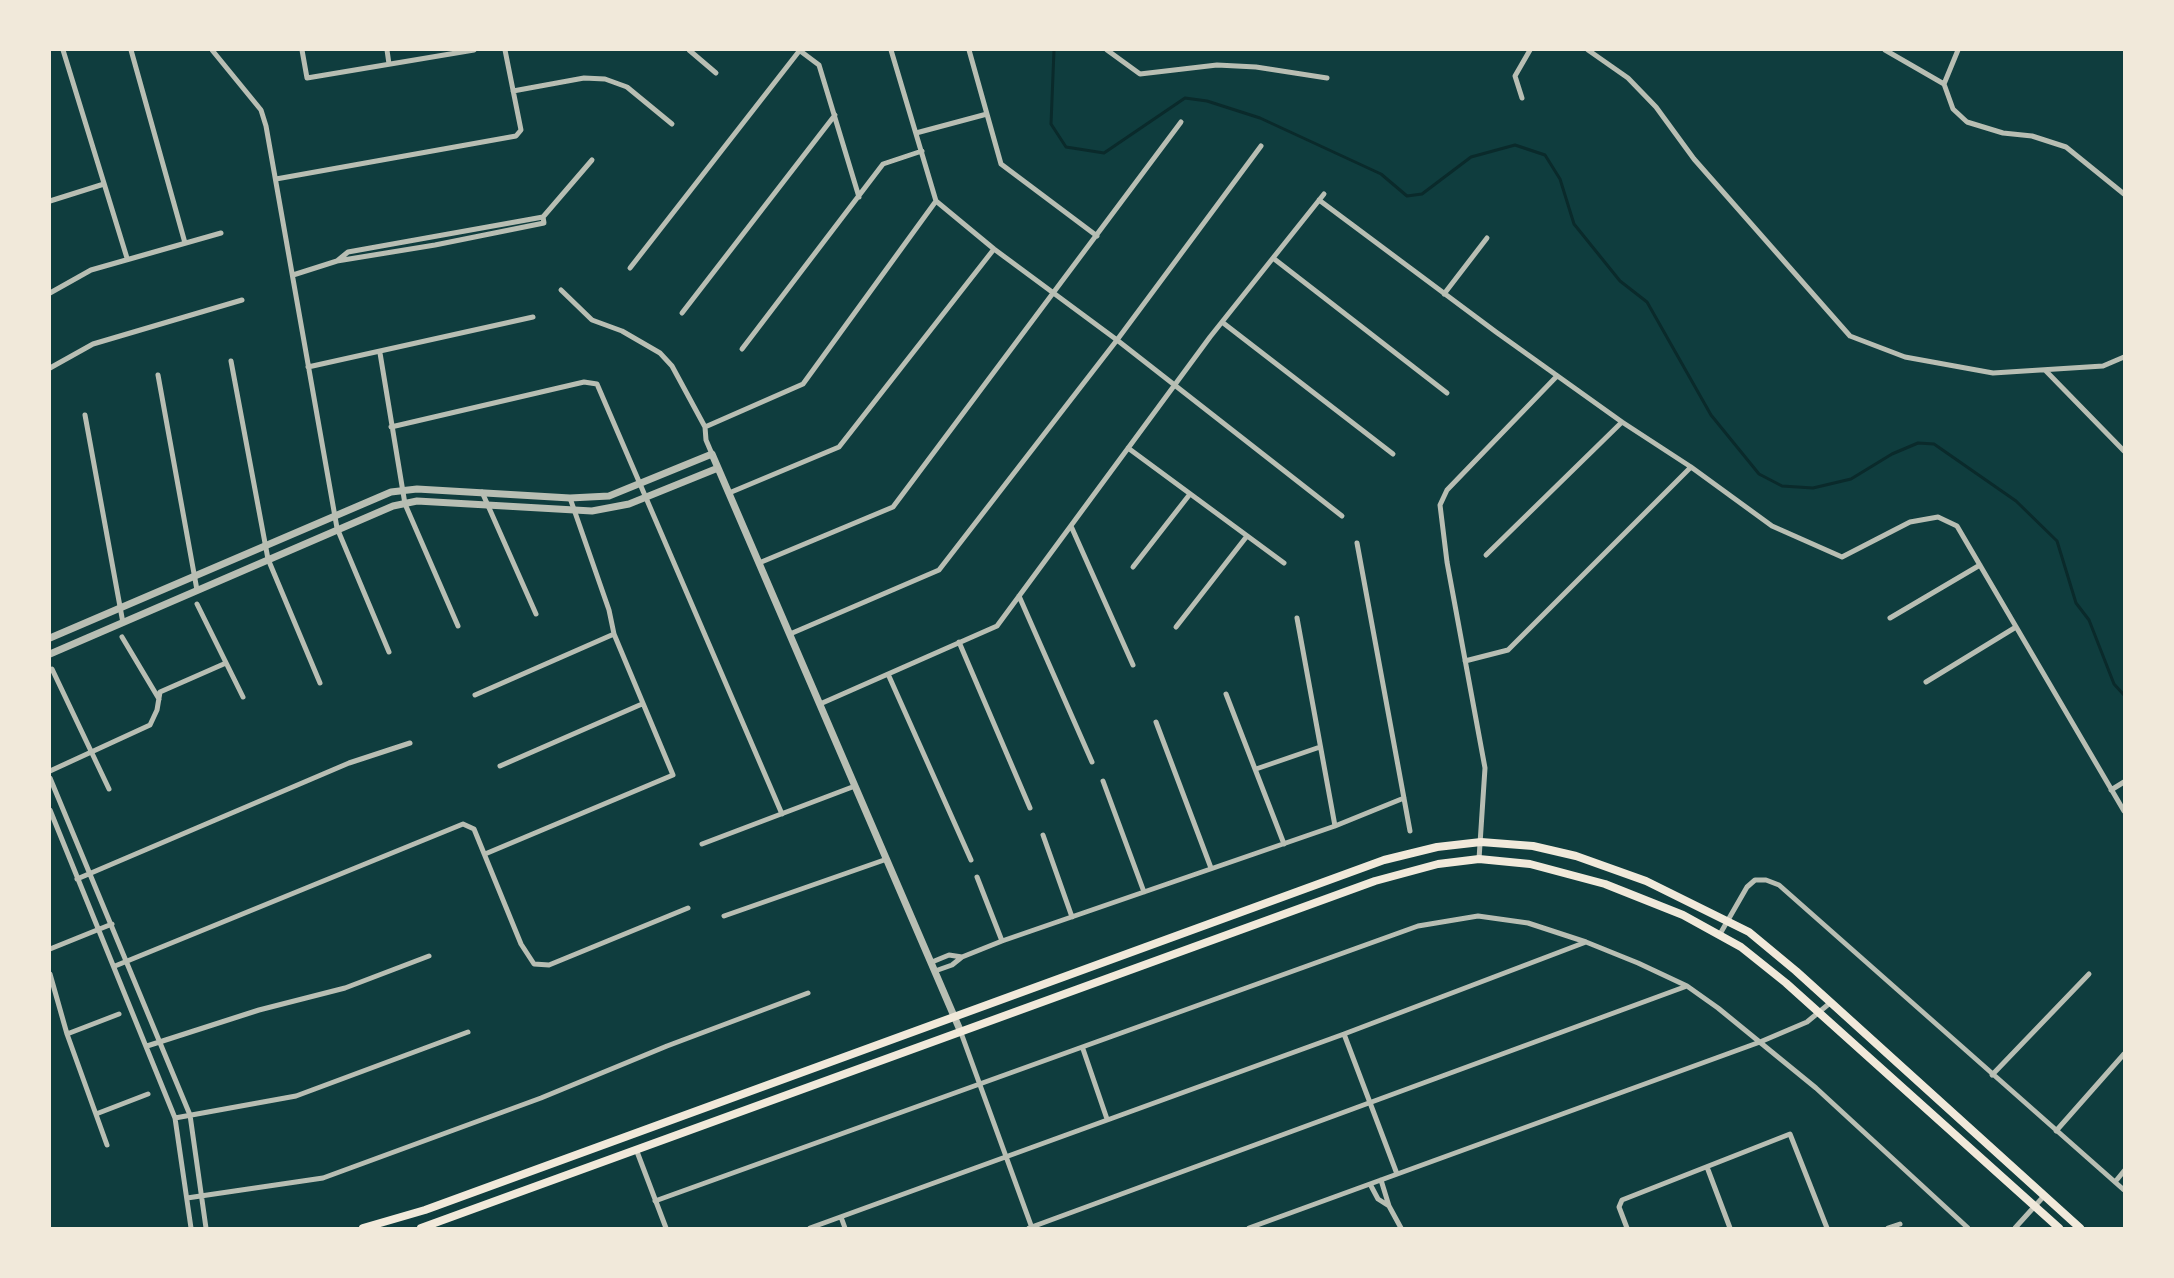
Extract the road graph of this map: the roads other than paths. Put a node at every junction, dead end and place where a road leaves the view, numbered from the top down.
1 (63, 50) edge
2 (131, 50) edge
3 (212, 50) edge
4 (302, 50) edge
5 (387, 50) edge
6 (474, 50) edge
7 (505, 50) edge
8 (689, 50) edge
9 (800, 50) edge
10 (891, 50) edge
11 (969, 50) edge
12 (1107, 50) edge
13 (1530, 50) edge
14 (1588, 50) edge
15 (1885, 50) edge
16 (1958, 50) edge
17 (389, 64) junction
18 (716, 73) dead end
19 (1327, 78) dead end
20 (1944, 84) junction
21 (513, 91) junction
22 (1522, 98) dead end
23 (987, 114) junction
24 (835, 115) junction
25 (1181, 123) dead end
26 (672, 124) dead end
27 (916, 133) junction
28 (1261, 146) dead end
29 (922, 151) junction
30 (592, 160) dead end
31 (276, 179) junction
32 (104, 183) junction
33 (1324, 194) dead end
34 (2124, 194) edge
35 (859, 197) junction
36 (1319, 200) junction
37 (50, 201) edge
38 (936, 201) junction
39 (543, 217) junction
40 (221, 233) dead end
41 (1097, 236) junction
42 (435, 237) junction
43 (1487, 238) dead end
44 (400, 241) junction
45 (184, 243) junction
46 (435, 245) junction
47 (378, 246) junction
48 (994, 249) junction
49 (402, 251) junction
50 (380, 255) junction
51 (127, 258) junction
52 (1273, 258) junction
53 (337, 261) junction
54 (630, 268) dead end
55 (293, 275) junction
56 (561, 290) dead end
57 (50, 293) edge
58 (1055, 294) junction
59 (1444, 294) junction
60 (242, 300) dead end
61 (682, 313) dead end
62 (533, 317) dead end
63 (1222, 322) junction
64 (1117, 340) junction
65 (742, 349) dead end
66 (380, 353) junction
67 (2124, 357) edge
68 (231, 361) dead end
69 (50, 368) edge
70 (308, 368) junction
71 (2044, 370) junction
72 (158, 375) dead end
73 (1557, 376) junction
74 (1175, 385) junction
75 (1447, 393) dead end
76 (85, 415) dead end
77 (1622, 422) junction
78 (705, 427) junction
79 (391, 428) junction
80 (1128, 448) junction
81 (2124, 451) edge
82 (712, 454) junction
83 (1393, 454) dead end
84 (1691, 467) junction
85 (718, 468) junction
86 (641, 484) junction
87 (403, 490) junction
88 (482, 492) junction
89 (729, 493) junction
90 (1190, 494) junction
91 (609, 496) junction
92 (646, 497) junction
93 (570, 498) junction
94 (405, 504) junction
95 (488, 506) junction
96 (611, 509) junction
97 (572, 511) junction
98 (334, 514) junction
99 (1342, 516) dead end
100 (1071, 526) junction
101 (337, 528) junction
102 (1247, 536) junction
103 (1357, 543) dead end
104 (265, 546) junction
105 (1486, 555) dead end
106 (268, 559) junction
107 (759, 563) junction
108 (1284, 563) dead end
109 (1980, 565) junction
110 (1133, 567) dead end
111 (194, 576) junction
112 (197, 590) junction
113 (1019, 596) junction
114 (197, 604) dead end
115 (120, 608) junction
116 (536, 614) dead end
117 (1297, 618) dead end
118 (1890, 618) dead end
119 (123, 623) junction
120 (458, 626) dead end
121 (1176, 627) dead end
122 (2016, 627) junction
123 (614, 634) junction
124 (790, 634) junction
125 (122, 637) dead end
126 (50, 638) edge
127 (959, 642) junction
128 (389, 652) dead end
129 (50, 654) edge
130 (1466, 661) junction
131 (226, 663) junction
132 (1133, 665) dead end
133 (52, 669) dead end
134 (888, 674) junction
135 (1926, 682) dead end
136 (320, 683) dead end
137 (475, 694) dead end
138 (1226, 694) dead end
139 (243, 697) dead end
140 (159, 699) junction
141 (642, 704) junction
142 (820, 704) junction
143 (1156, 722) dead end
144 (410, 743) dead end
145 (1320, 747) junction
146 (92, 751) junction
147 (1092, 762) dead end
148 (500, 766) dead end
149 (1256, 769) junction
150 (50, 771) edge
151 (50, 778) edge
152 (1103, 781) dead end
153 (2124, 782) edge
154 (855, 786) junction
155 (109, 789) dead end
156 (2111, 790) junction
157 (1404, 798) junction
158 (1030, 808) dead end
159 (50, 810) edge
160 (2124, 811) edge
161 (782, 814) junction
162 (1335, 826) junction
163 (1410, 831) dead end
164 (1043, 835) dead end
165 (1482, 842) junction
166 (1284, 843) junction
167 (702, 844) dead end
168 (484, 854) junction
169 (887, 859) junction
170 (1479, 859) junction
171 (971, 860) dead end
172 (1211, 868) junction
173 (91, 873) junction
174 (977, 877) dead end
175 (77, 879) junction
176 (1144, 892) junction
177 (688, 908) dead end
178 (724, 916) dead end
179 (1072, 917) junction
180 (1728, 920) junction
181 (112, 924) junction
182 (98, 930) junction
183 (1720, 934) junction
184 (1002, 941) junction
185 (1586, 942) junction
186 (50, 945) edge
187 (429, 956) dead end
188 (962, 957) junction
189 (128, 961) junction
190 (932, 962) junction
191 (115, 966) junction
192 (935, 971) junction
193 (50, 974) edge
194 (2089, 974) dead end
195 (1687, 986) junction
196 (808, 993) dead end
197 (1830, 1003) junction
198 (119, 1014) dead end
199 (1819, 1014) junction
200 (955, 1017) junction
201 (960, 1030) junction
202 (468, 1032) dead end
203 (67, 1034) junction
204 (1344, 1034) junction
205 (160, 1041) junction
206 (1760, 1042) junction
207 (147, 1046) junction
208 (1083, 1049) junction
209 (2124, 1054) edge
210 (1992, 1075) junction
211 (982, 1084) junction
212 (148, 1094) dead end
213 (1370, 1102) junction
214 (96, 1114) junction
215 (190, 1115) junction
216 (176, 1118) junction
217 (1107, 1119) junction
218 (2056, 1131) junction
219 (107, 1145) dead end
220 (636, 1149) junction
221 (1007, 1156) junction
222 (1707, 1167) junction
223 (2124, 1171) edge
224 (1397, 1174) junction
225 (1381, 1180) junction
226 (2115, 1182) junction
227 (1370, 1184) junction
228 (2124, 1190) edge
229 (202, 1195) junction
230 (2044, 1196) junction
231 (187, 1198) junction
232 (655, 1201) junction
233 (1389, 1206) junction
234 (2034, 1207) junction
235 (841, 1217) junction
236 (1900, 1224) dead end
237 (192, 1228) edge
238 (206, 1228) edge
239 (363, 1228) edge
240 (421, 1228) edge
241 (666, 1228) edge
242 (810, 1228) edge
243 (845, 1228) edge
244 (1031, 1228) edge
245 (1249, 1228) edge
246 (1401, 1228) edge
247 (1627, 1228) edge
248 (1730, 1228) edge
249 (1827, 1228) edge
250 (1888, 1228) edge
251 (1968, 1228) edge
252 (2015, 1228) edge
253 (2059, 1228) edge
254 (2080, 1228) edge

1 - 32 street
2 - 45 street
3 - 31 street
4 - 17 street
5 - 17 street
6 - 17 street
7 - 21 street
8 - 18 street
9 - 24 street
9 - 54 street
10 - 27 street
11 - 23 street
12 - 19 street
13 - 22 street
14 - 71 street
15 - 20 street
16 - 20 street
20 - 34 street
21 - 26 street
21 - 31 street
23 - 27 street
23 - 41 street
24 - 35 street
24 - 61 street
25 - 41 street
27 - 29 street
28 - 64 street
29 - 35 street
29 - 38 street
30 - 39 street
31 - 55 street
32 - 37 street
32 - 51 street
33 - 36 street
35 - 65 street
36 - 52 street
36 - 59 street
38 - 48 street
38 - 78 street
39 - 42 street
39 - 46 street
40 - 45 street
41 - 58 street
42 - 44 street
42 - 46 street
43 - 59 street
44 - 47 street
44 - 49 street
45 - 51 street
46 - 49 street
47 - 50 street
47 - 53 street
48 - 58 street
48 - 89 street
49 - 50 street
50 - 53 street
51 - 57 street
52 - 63 street
52 - 75 street
53 - 55 street
55 - 70 street
56 - 78 street
58 - 64 street
58 - 107 street
59 - 73 street
60 - 69 street
62 - 66 street
63 - 74 street
63 - 83 street
64 - 74 street
64 - 124 street
66 - 70 street
66 - 79 street
67 - 71 street
68 - 104 street
70 - 98 street
71 - 81 street
72 - 111 street
73 - 77 street
73 - 130 street
74 - 80 street
74 - 99 street
76 - 115 street
77 - 84 street
77 - 105 street
78 - 82 street
79 - 86 street
79 - 87 street
80 - 90 street
80 - 100 street
82 - 85 street
82 - 86 street
84 - 109 street
84 - 130 street
85 - 89 street
85 - 92 street
86 - 91 street
86 - 92 street
87 - 88 street
87 - 94 street
87 - 98 street
88 - 93 street
88 - 95 street
89 - 107 street
90 - 102 street
90 - 110 street
91 - 93 street
91 - 96 street
92 - 96 street
92 - 161 street
93 - 97 street
94 - 95 street
94 - 101 street
94 - 120 street
95 - 97 street
95 - 116 street
96 - 97 street
97 - 123 street
98 - 101 street
98 - 104 street
100 - 113 street
100 - 132 street
101 - 106 street
101 - 128 street
102 - 108 street
102 - 121 street
103 - 157 street
104 - 106 street
104 - 111 street
106 - 112 street
106 - 136 street
107 - 124 street
109 - 118 street
109 - 122 street
111 - 112 street
111 - 115 street
112 - 119 street
113 - 127 street
113 - 147 street
114 - 131 street
115 - 119 street
115 - 126 street
117 - 145 street
119 - 129 street
122 - 135 street
122 - 156 street
123 - 137 street
123 - 141 street
124 - 142 street
125 - 140 street
127 - 134 street
127 - 158 street
130 - 165 street
131 - 139 street
131 - 140 street
133 - 146 street
134 - 142 street
134 - 171 street
138 - 149 street
140 - 146 street
141 - 148 street
141 - 168 street
142 - 154 street
143 - 172 street
144 - 173 street
145 - 149 street
145 - 162 street
146 - 150 street
146 - 155 street
149 - 166 street
151 - 173 street
152 - 176 street
153 - 156 street
154 - 161 street
154 - 169 street
156 - 160 street
157 - 162 street
157 - 163 street
159 - 175 street
161 - 167 street
162 - 166 street
164 - 179 street
165 - 170 street
165 - 180 main road
165 - 200 main road
166 - 172 street
168 - 177 street
168 - 189 street
169 - 178 street
169 - 190 street
170 - 183 main road
170 - 201 main road
172 - 176 street
173 - 175 street
173 - 181 street
174 - 184 street
175 - 182 street
176 - 179 street
179 - 184 street
180 - 183 street
180 - 197 main road
180 - 210 street
181 - 182 street
181 - 189 street
182 - 186 street
182 - 191 street
183 - 199 main road
184 - 188 street
185 - 195 street
185 - 204 street
185 - 208 street
187 - 205 street
188 - 190 street
188 - 192 street
189 - 191 street
189 - 205 street
190 - 192 street
191 - 207 street
192 - 200 street
193 - 203 street
194 - 210 street
195 - 206 street
195 - 213 street
196 - 229 street
197 - 199 street
197 - 230 main road
198 - 203 street
199 - 206 street
199 - 234 main road
200 - 201 street
200 - 239 main road
201 - 211 street
201 - 220 main road
202 - 215 street
203 - 214 street
204 - 213 street
204 - 217 street
205 - 207 street
205 - 215 street
206 - 224 street
206 - 251 street
207 - 216 street
208 - 211 street
208 - 217 street
209 - 218 street
210 - 218 street
211 - 221 street
211 - 232 street
212 - 214 street
213 - 224 street
213 - 244 street
214 - 219 street
215 - 216 street
215 - 229 street
216 - 231 street
217 - 221 street
218 - 226 street
220 - 232 street
220 - 240 main road
221 - 235 street
221 - 244 street
222 - 247 street
222 - 248 street
222 - 249 street
223 - 226 street
224 - 225 street
225 - 227 street
225 - 233 street
226 - 228 street
227 - 233 street
227 - 245 street
229 - 231 street
229 - 238 street
230 - 234 street
230 - 254 main road
231 - 237 street
232 - 241 street
233 - 246 street
234 - 252 street
234 - 253 main road
235 - 242 street
235 - 243 street
236 - 250 street

